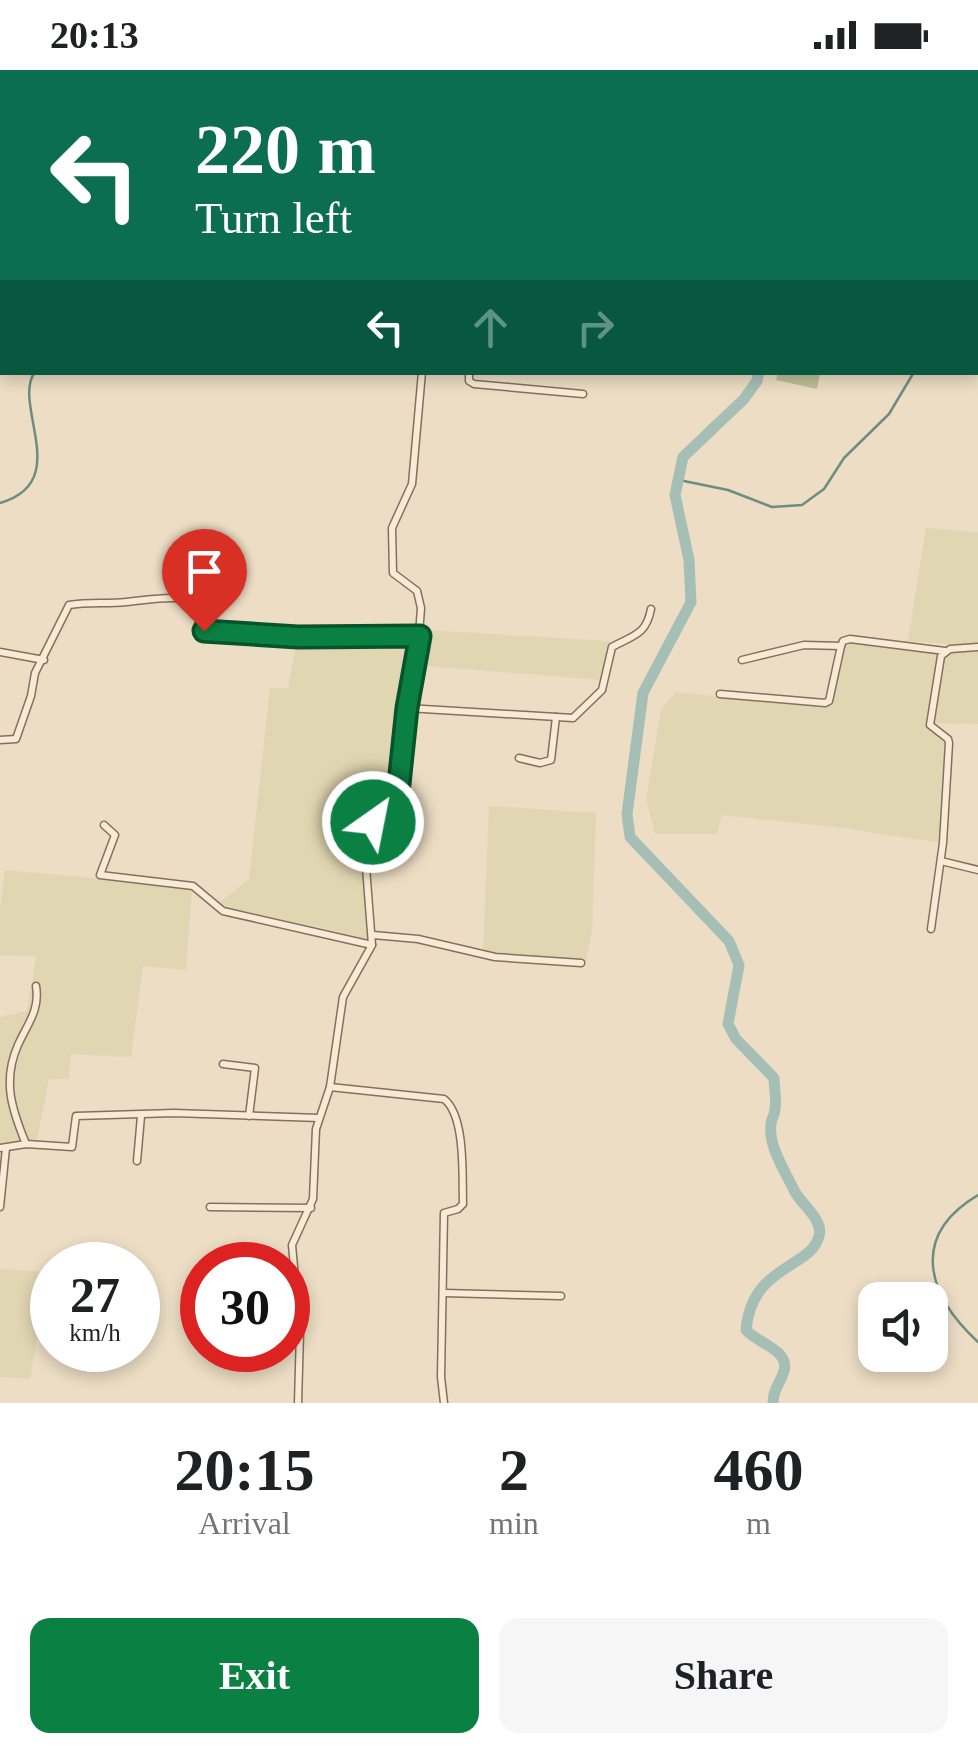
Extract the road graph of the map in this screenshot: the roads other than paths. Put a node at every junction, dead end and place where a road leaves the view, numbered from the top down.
1 (422, 375) edge
2 (470, 375) edge
3 (583, 394) dead end
4 (652, 608) dead end
5 (420, 636) junction
6 (841, 646) junction
7 (978, 648) edge
8 (945, 651) junction
9 (0, 652) edge
10 (44, 660) junction
11 (742, 660) dead end
12 (720, 694) dead end
13 (407, 708) junction
14 (556, 718) junction
15 (0, 740) edge
16 (519, 758) dead end
17 (104, 825) dead end
18 (941, 861) junction
19 (978, 870) edge
20 (931, 929) dead end
21 (374, 936) junction
22 (372, 945) junction
23 (581, 963) dead end
24 (36, 986) dead end
25 (223, 1064) dead end
26 (330, 1087) junction
27 (141, 1116) junction
28 (248, 1116) junction
29 (318, 1118) junction
30 (26, 1144) junction
31 (3, 1148) edge
32 (137, 1161) dead end
33 (210, 1206) dead end
34 (0, 1207) edge
35 (311, 1208) junction
36 (444, 1292) junction
37 (561, 1296) dead end
38 (298, 1403) edge
39 (444, 1403) edge

1 - 5 street
2 - 3 street
4 - 14 street
5 - 10 street
5 - 13 street
6 - 8 street
6 - 11 street
6 - 12 street
7 - 8 street
8 - 18 street
9 - 10 street
10 - 15 street
13 - 14 street
13 - 21 street
14 - 16 street
17 - 22 street
18 - 19 street
18 - 20 street
21 - 22 street
21 - 23 street
22 - 26 street
24 - 30 street
25 - 28 street
26 - 29 street
26 - 36 street
27 - 28 street
27 - 30 street
27 - 32 street
28 - 29 street
29 - 35 street
30 - 31 street
31 - 34 street
33 - 35 street
35 - 38 street
36 - 37 street
36 - 39 street

